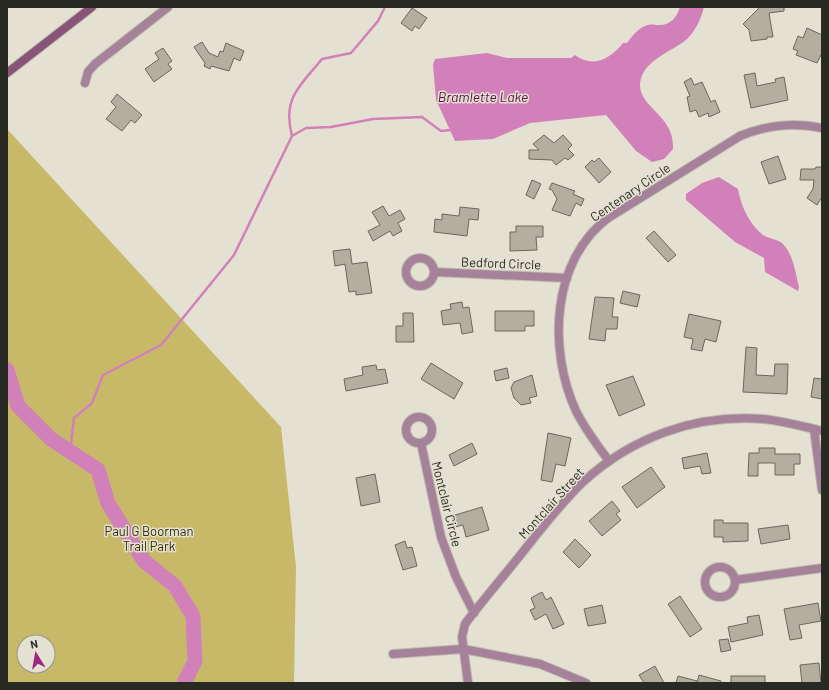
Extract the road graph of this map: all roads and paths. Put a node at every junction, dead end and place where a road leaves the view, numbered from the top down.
1 (92, 7) edge
2 (168, 7) edge
3 (7, 73) edge
4 (85, 83) dead end
5 (822, 128) edge
6 (434, 272) dead end
7 (567, 278) junction
8 (818, 430) edge
9 (420, 443) dead end
10 (609, 461) junction
11 (822, 490) edge
12 (822, 568) edge
13 (735, 580) dead end
14 (474, 613) junction
15 (463, 649) junction
16 (393, 654) dead end
17 (468, 683) edge
18 (586, 683) edge

1 - 3 main road
2 - 4 street
5 - 7 street, Centenary Circle
6 - 7 street, Bedford Circle
7 - 10 street, Centenary Circle
8 - 10 street, Montclair Street
8 - 11 street
9 - 14 street, Montclair Circle
10 - 14 street, Montclair Street
12 - 13 street
14 - 15 street, Montclair Street
15 - 16 street
15 - 17 street, Montclair Street
15 - 18 street

